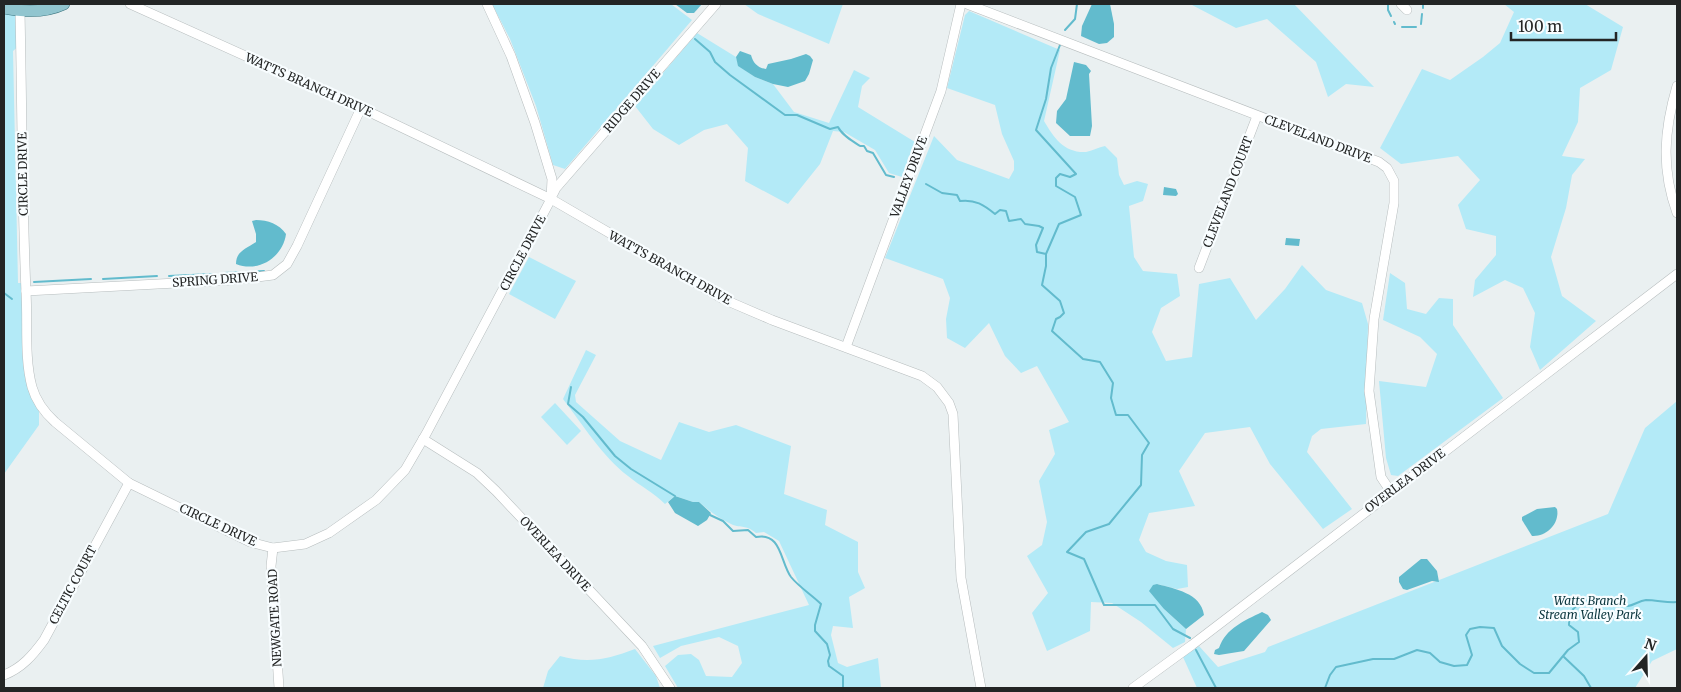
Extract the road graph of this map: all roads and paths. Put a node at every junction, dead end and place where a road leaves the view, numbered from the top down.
1 (64, 4) edge
2 (130, 4) edge
3 (487, 4) edge
4 (716, 4) edge
5 (961, 4) edge
6 (967, 4) edge
7 (4, 8) edge
8 (20, 11) junction
9 (1677, 86) edge
10 (361, 108) junction
11 (1258, 116) junction
12 (551, 199) junction
13 (1677, 213) edge
14 (1200, 268) dead end
15 (1677, 274) edge
16 (26, 291) junction
17 (846, 347) junction
18 (423, 439) junction
19 (129, 482) junction
20 (1391, 492) junction
21 (273, 548) junction
22 (4, 675) edge
23 (279, 688) edge
24 (670, 688) edge
25 (981, 688) edge
26 (1133, 688) edge

1 - 8 main road
2 - 10 street, WATTS BRANCH DRIVE
3 - 12 street, CIRCLE DRIVE
4 - 12 street, RIDGE DRIVE
5 - 17 street, VALLEY DRIVE
6 - 11 street, CLEVELAND DRIVE
7 - 8 main road
8 - 16 street, CIRCLE DRIVE
9 - 13 street
10 - 12 street, WATTS BRANCH DRIVE
10 - 16 street, SPRING DRIVE
11 - 14 street, CLEVELAND COURT
11 - 20 street, CLEVELAND DRIVE
12 - 17 street, WATTS BRANCH DRIVE
12 - 18 street, CIRCLE DRIVE
15 - 20 street, OVERLEA DRIVE
16 - 19 street, CIRCLE DRIVE
17 - 25 street, WATTS BRANCH DRIVE
18 - 21 street, CIRCLE DRIVE
18 - 24 street, OVERLEA DRIVE
19 - 21 street, CIRCLE DRIVE
19 - 22 street, CELTIC COURT
20 - 26 street, OVERLEA DRIVE
21 - 23 street, NEWGATE ROAD

